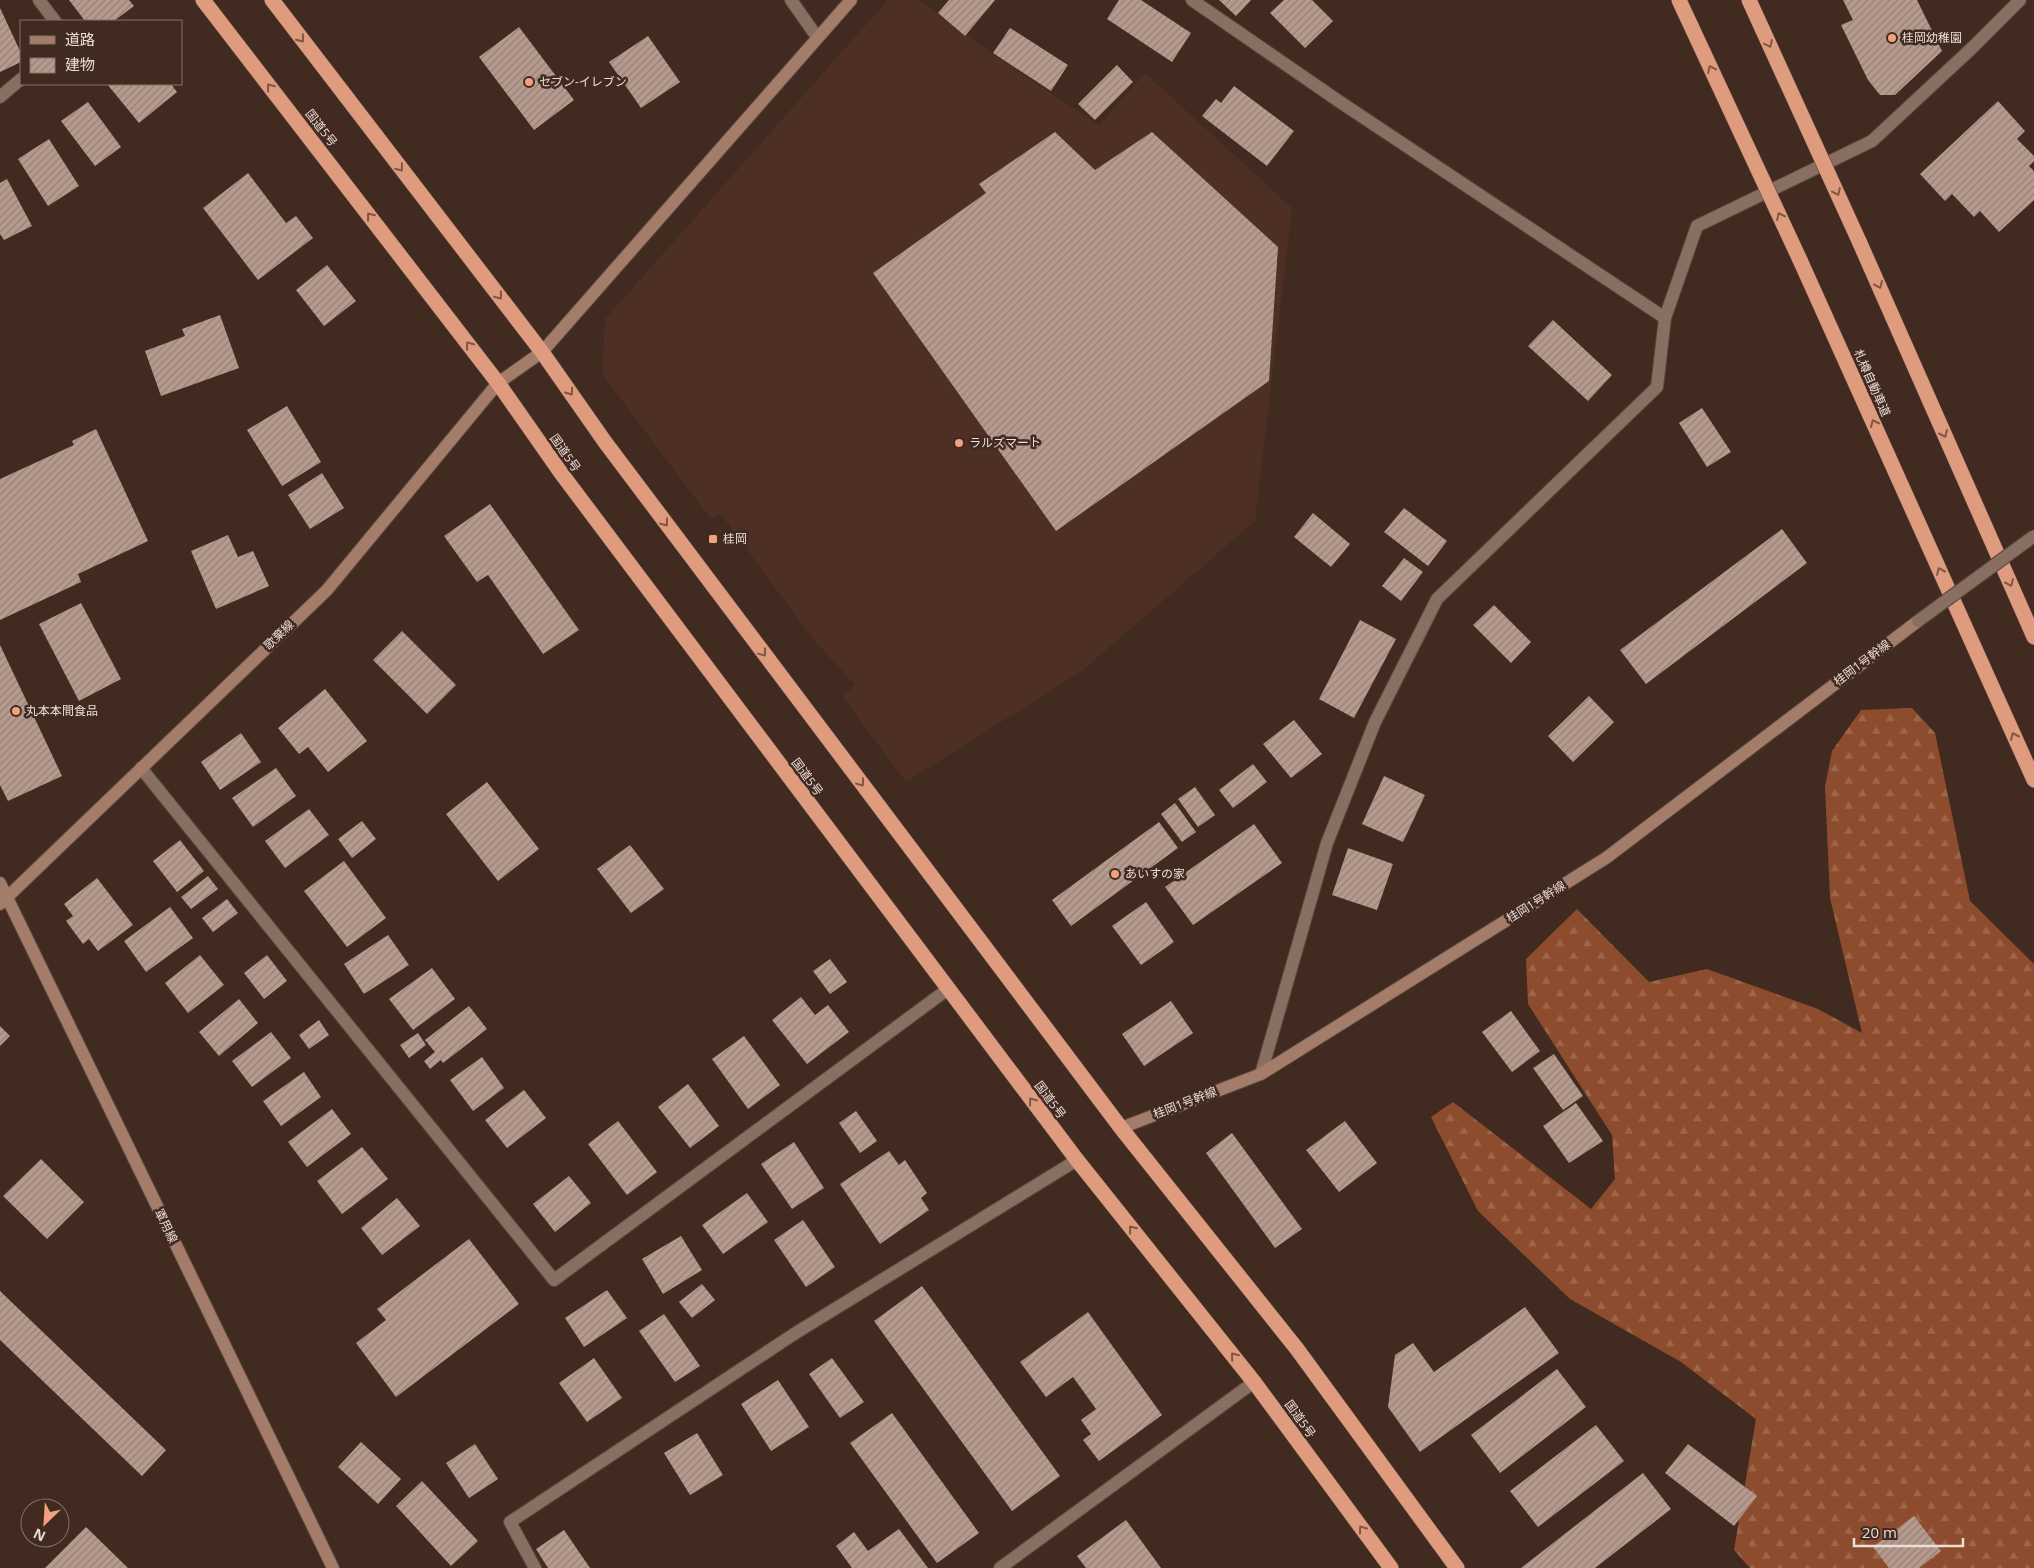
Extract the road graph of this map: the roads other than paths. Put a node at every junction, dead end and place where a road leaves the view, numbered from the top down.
1 (39, 0) edge
2 (203, 0) edge
3 (272, 0) edge
4 (791, 0) edge
5 (851, 0) edge
6 (1192, 0) edge
7 (1679, 0) edge
8 (1749, 0) edge
9 (2020, 0) edge
10 (54, 20) edge
11 (817, 37) junction
12 (20, 79) edge
13 (0, 98) edge
14 (1665, 318) junction
15 (542, 352) junction
16 (498, 384) junction
17 (2034, 536) edge
18 (2034, 637) edge
19 (141, 768) junction
20 (2034, 780) edge
21 (0, 883) edge
22 (3, 901) edge
23 (948, 988) junction
24 (1261, 1074) junction
25 (1121, 1128) junction
26 (1077, 1160) junction
27 (1254, 1382) junction
28 (333, 1568) edge
29 (535, 1568) edge
30 (1000, 1568) edge
31 (1391, 1568) edge
32 (1457, 1568) edge

1 - 10 street
16 -> 2 highway, 国道5号
3 -> 15 highway
4 - 11 street
5 - 11 street, 歌棄線
6 - 14 street
20 -> 7 highway, 札樽自動車道, bridge
8 -> 18 highway, bridge
9 - 14 street
11 - 15 street, 歌棄線
12 - 13 street
14 - 24 street
15 - 16 street, 歌棄線
15 -> 25 highway
16 - 19 street, 歌棄線
16 - 23 highway, 国道5号
17 - 24 street, 桂岡1号幹線, bridge
19 - 22 street, 歌棄線
19 - 23 street
21 - 22 street, 軍用線
22 - 28 street, 軍用線
26 -> 23 highway, 国道5号
24 - 25 street, 桂岡1号幹線
25 - 32 highway
27 -> 26 highway, 国道5号
26 - 29 street
27 - 30 street
31 -> 27 highway, 国道5号

